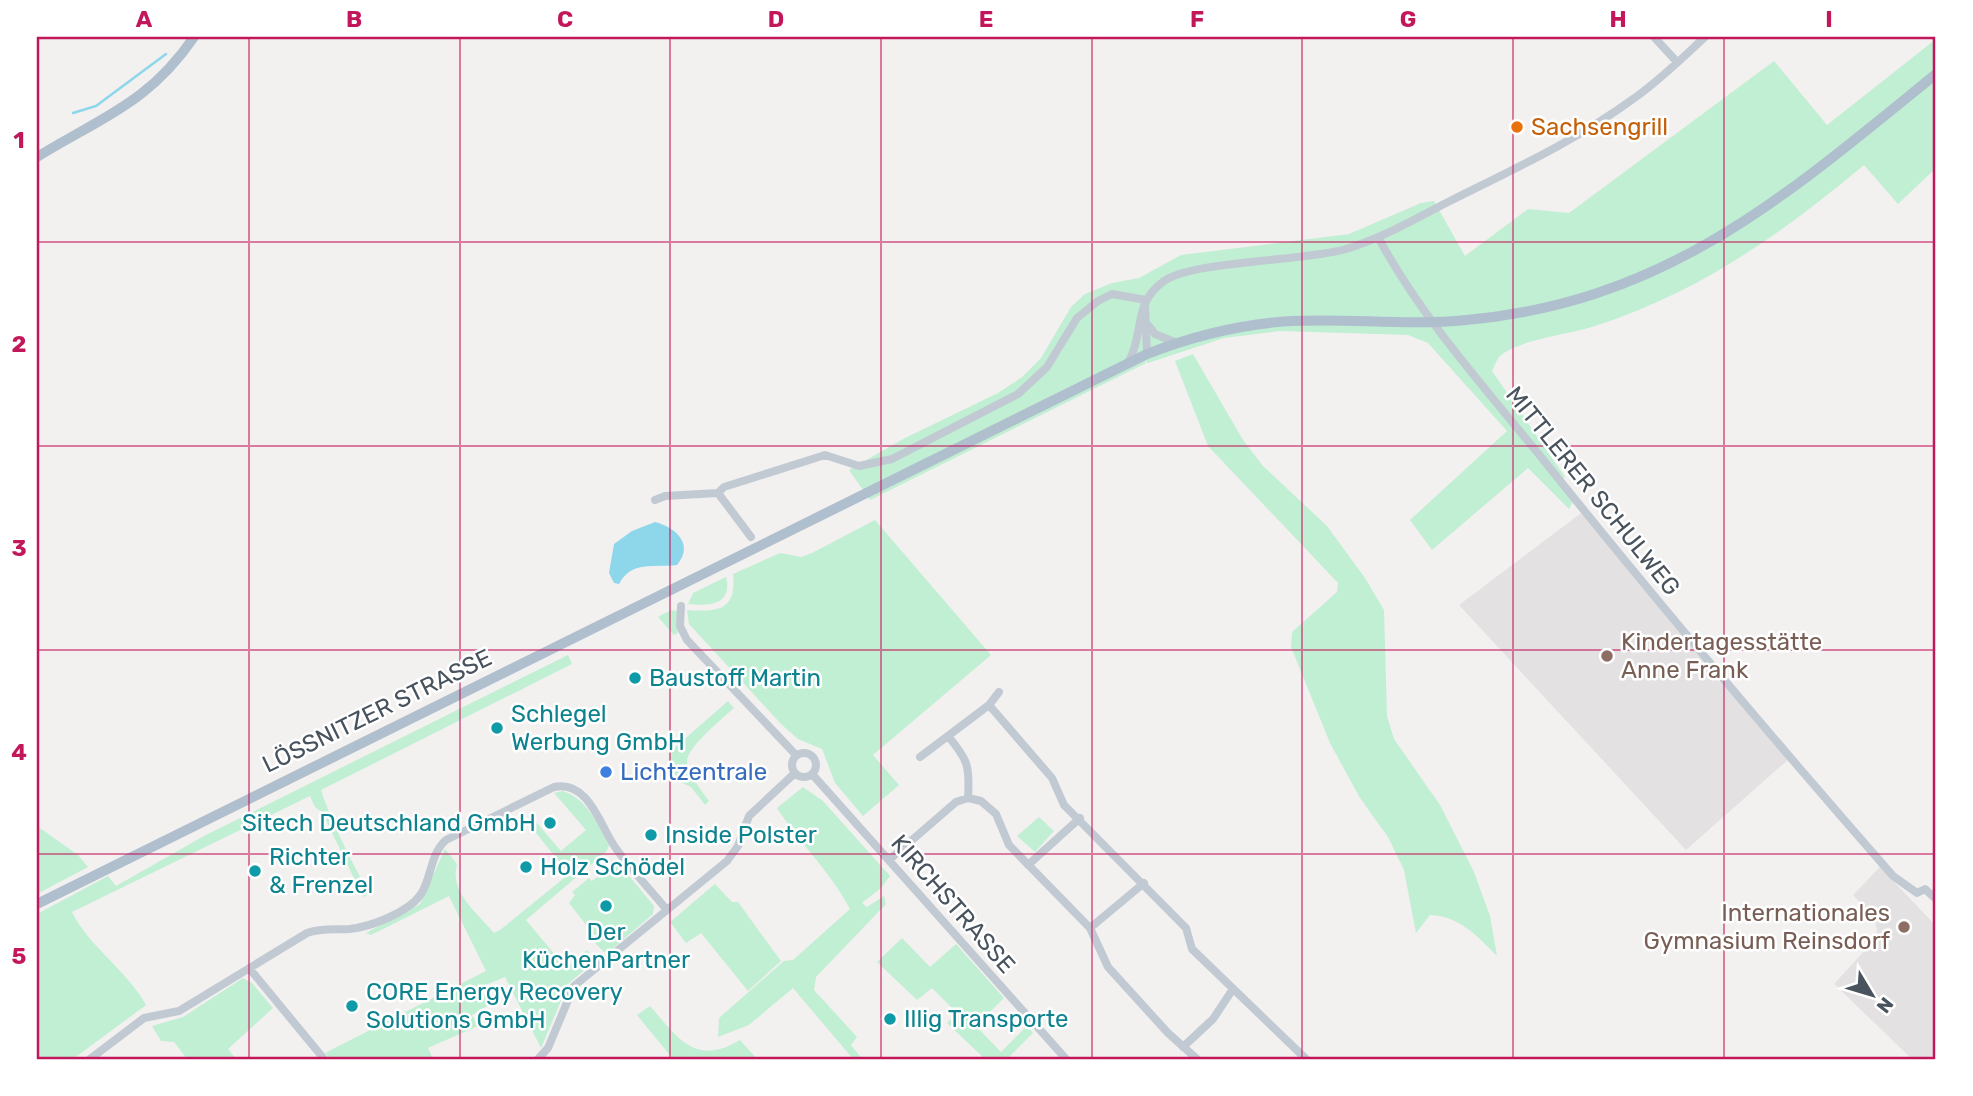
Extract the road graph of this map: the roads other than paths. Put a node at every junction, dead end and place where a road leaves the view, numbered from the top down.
1 (194, 37) edge
2 (1654, 37) edge
3 (1705, 37) edge
4 (1677, 62) junction
5 (1936, 74) edge
6 (37, 157) edge
7 (1378, 237) junction
8 (1146, 300) junction
9 (1145, 320) junction
10 (1138, 339) junction
11 (1177, 343) junction
12 (1147, 354) junction
13 (1129, 361) junction
14 (718, 493) junction
15 (655, 500) dead end
16 (751, 537) dead end
17 (681, 606) dead end
18 (999, 692) dead end
19 (989, 705) junction
20 (948, 736) junction
21 (796, 755) junction
22 (920, 757) dead end
23 (795, 773) junction
24 (812, 774) junction
25 (968, 798) junction
26 (1080, 818) junction
27 (889, 860) junction
28 (1028, 865) junction
29 (1144, 883) junction
30 (1936, 899) edge
31 (37, 904) edge
32 (667, 910) junction
33 (1090, 928) junction
34 (249, 968) junction
35 (1233, 989) junction
36 (1183, 1047) junction
37 (1301, 1058) edge
38 (90, 1059) edge
39 (324, 1059) edge
40 (538, 1059) edge
41 (1066, 1059) edge
42 (1197, 1059) edge

1 - 6 main road
2 - 4 street
3 - 4 street
4 - 7 street
5 - 11 main road, LÖSSNITZER STRASSE
7 - 8 street
7 - 30 street, MITTLERER SCHULWEG
8 - 9 street
8 - 10 street
8 - 14 street
9 - 11 street
9 - 12 street
10 - 12 street
10 - 13 street
11 - 12 main road, LÖSSNITZER STRASSE
12 - 13 main road, LÖSSNITZER STRASSE
13 - 31 main road, LÖSSNITZER STRASSE
14 - 15 street
14 - 16 street
17 - 21 street, KIRCHSTRASSE
18 - 19 street
19 - 20 street
19 - 26 street
20 - 22 street
20 - 25 street
21 - 23 street
21 - 24 street, KIRCHSTRASSE
23 - 24 street
23 - 32 street
24 - 27 street, KIRCHSTRASSE
25 - 27 street
25 - 28 street
26 - 28 street
26 - 29 street
27 - 41 street, KIRCHSTRASSE
28 - 33 street
29 - 33 street
29 - 35 street
32 - 34 street
32 - 40 street
33 - 36 street
34 - 38 street
34 - 39 street
35 - 36 street
35 - 37 street
36 - 42 street

